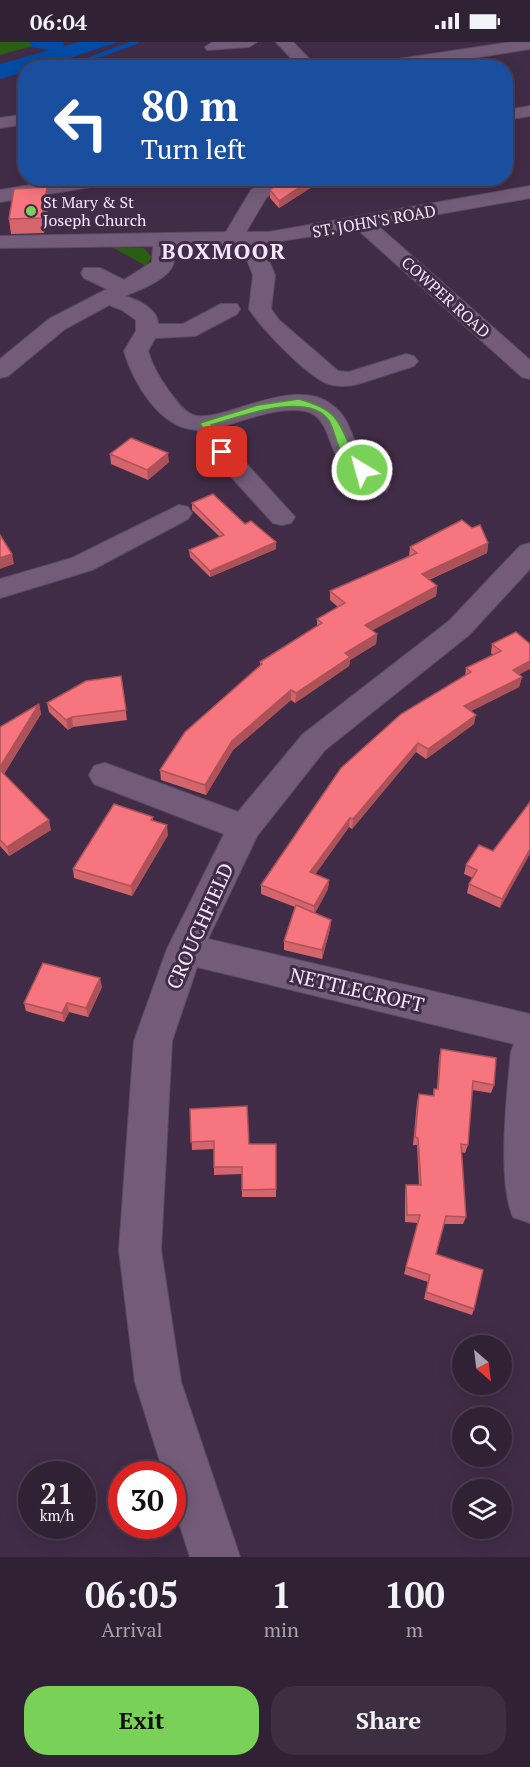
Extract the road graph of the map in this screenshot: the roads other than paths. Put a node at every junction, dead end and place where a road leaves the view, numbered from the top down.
1 (249, 42) edge
2 (284, 42) edge
3 (530, 44) edge
4 (501, 45) edge
5 (213, 47) dead end
6 (302, 60) edge
7 (417, 60) edge
8 (530, 111) edge
9 (513, 114) edge
10 (18, 120) edge
11 (0, 123) edge
12 (61, 186) edge
13 (270, 186) edge
14 (527, 194) edge
15 (0, 196) edge
16 (363, 223) junction
17 (241, 239) junction
18 (164, 240) junction
19 (0, 242) edge
20 (92, 273) dead end
21 (116, 293) junction
22 (229, 309) dead end
23 (147, 331) junction
24 (406, 361) dead end
25 (0, 371) edge
26 (530, 372) edge
27 (205, 423) junction
28 (377, 485) dead end
29 (179, 513) dead end
30 (282, 517) dead end
31 (530, 552) edge
32 (0, 589) edge
33 (105, 774) dead end
34 (244, 828) junction
35 (185, 949) junction
36 (530, 1030) edge
37 (530, 1052) edge
38 (528, 1203) dead end
39 (215, 1557) edge

1 - 5 street
2 - 6 street
3 - 4 street
4 - 7 street
8 - 9 street
10 - 11 street
12 - 15 street
13 - 17 street
14 - 16 street, ST. JOHN'S ROAD
16 - 17 street, ST. JOHN'S ROAD
16 - 26 street, COWPER ROAD
17 - 18 street, ST. JOHN'S ROAD
17 - 24 street
18 - 19 street, ST. JOHN'S ROAD
18 - 21 street
20 - 21 street
21 - 23 street
21 - 25 street
22 - 23 street
23 - 27 street
27 - 28 street
27 - 30 street
29 - 32 street
31 - 34 street, CROUCHFIELD
33 - 34 street
34 - 35 street, CROUCHFIELD
35 - 36 street, NETTLECROFT
35 - 39 street, CROUCHFIELD
37 - 38 street

